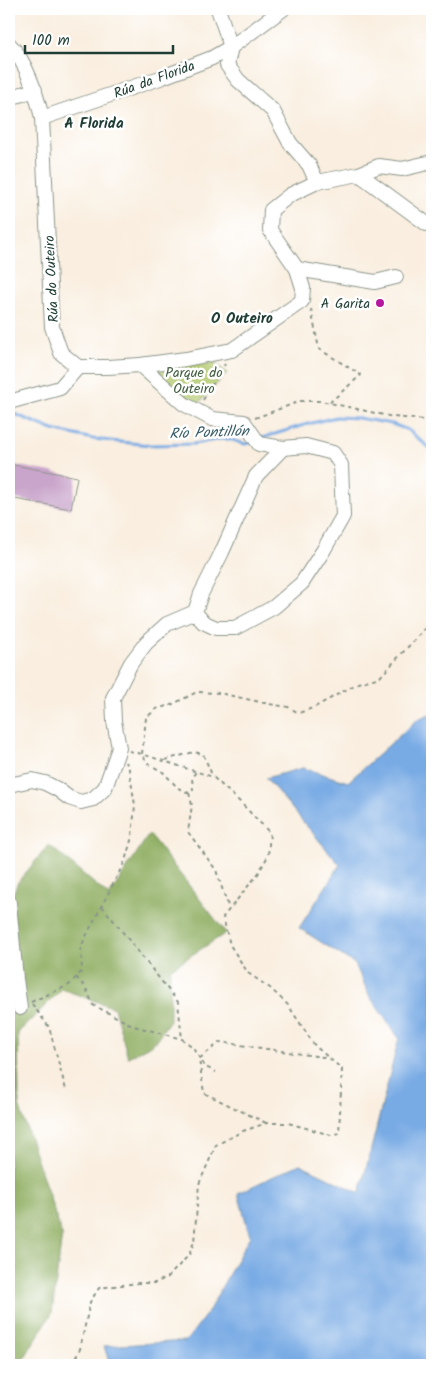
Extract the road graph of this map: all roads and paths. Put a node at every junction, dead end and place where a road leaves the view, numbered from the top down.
1 (218, 9) edge
2 (283, 9) edge
3 (9, 44) edge
4 (231, 47) junction
5 (34, 90) junction
6 (9, 98) edge
7 (42, 118) junction
8 (432, 162) edge
9 (359, 174) junction
10 (317, 182) junction
11 (427, 224) dead end
12 (297, 269) junction
13 (396, 277) dead end
14 (302, 301) junction
15 (232, 350) junction
16 (140, 365) junction
17 (78, 367) junction
18 (9, 402) edge
19 (329, 403) junction
20 (197, 411) junction
21 (432, 419) edge
22 (244, 422) junction
23 (432, 440) edge
24 (282, 448) junction
25 (432, 455) edge
26 (195, 612) junction
27 (432, 621) edge
28 (120, 748) junction
29 (142, 754) junction
30 (163, 761) junction
31 (196, 772) junction
32 (213, 777) junction
33 (9, 785) edge
34 (189, 793) junction
35 (9, 904) edge
36 (101, 906) junction
37 (229, 909) junction
38 (76, 977) junction
39 (25, 1005) junction
40 (182, 1039) junction
41 (329, 1058) junction
42 (199, 1059) junction
43 (216, 1072) dead end
44 (66, 1090) dead end
45 (267, 1123) junction
46 (72, 1365) edge

1 - 4 street
2 - 4 street, Rúa da Florida
3 - 5 street
4 - 7 street, Rúa da Florida
4 - 10 street
5 - 6 street
5 - 7 street
7 - 17 street, Rúa do Outeiro
8 - 9 street
9 - 10 street
9 - 11 street
10 - 12 street
12 - 13 street
12 - 14 street
14 - 15 street
14 - 19 path
15 - 16 street
15 - 20 path
16 - 17 street
16 - 20 street
17 - 18 street
19 - 21 path
19 - 22 path
20 - 22 street
22 - 24 street
23 - 25 path
24 - 26 street
24 - 26 street
26 - 28 street
27 - 29 path
28 - 33 street
28 - 36 path
29 - 30 path
29 - 34 path
30 - 31 path
30 - 32 path
31 - 32 path
31 - 34 path
32 - 37 path
34 - 37 path
35 - 39 street
36 - 38 path
36 - 40 path
37 - 41 path
38 - 39 path
38 - 40 path
39 - 44 path
40 - 42 path
41 - 42 path
41 - 45 path
42 - 43 path
42 - 45 path
45 - 46 path

